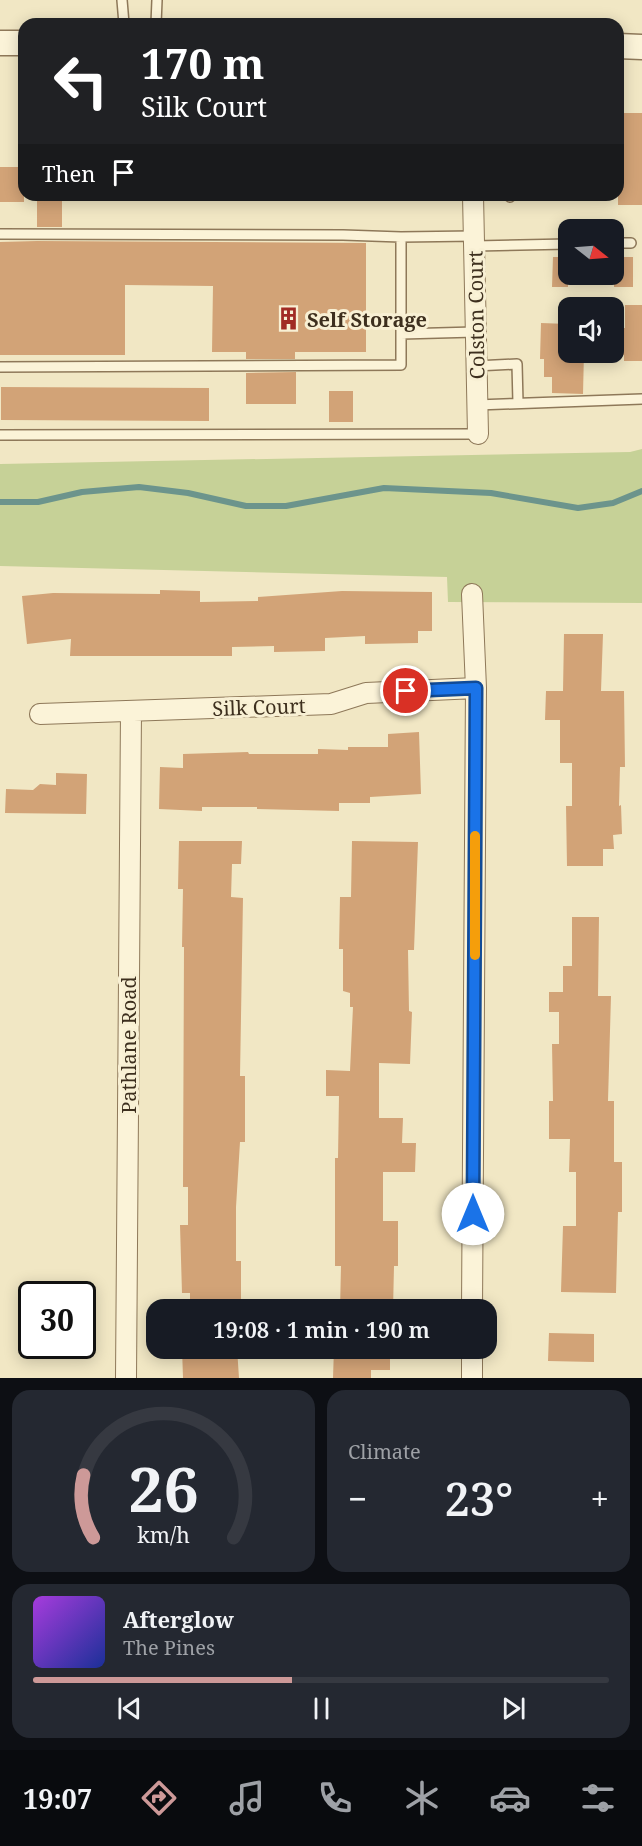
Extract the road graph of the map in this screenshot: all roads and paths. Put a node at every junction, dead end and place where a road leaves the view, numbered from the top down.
1 (122, 0) edge
2 (157, 0) edge
3 (124, 18) edge
4 (156, 18) edge
5 (0, 43) edge
6 (18, 43) edge
7 (624, 46) edge
8 (642, 47) edge
9 (473, 201) edge
10 (0, 234) edge
11 (401, 237) junction
12 (474, 241) junction
13 (624, 243) edge
14 (631, 243) dead end
15 (558, 244) edge
16 (475, 332) junction
17 (401, 334) junction
18 (476, 366) junction
19 (0, 367) edge
20 (642, 399) edge
21 (518, 403) junction
22 (477, 405) junction
23 (478, 434) joint
24 (0, 435) edge
25 (472, 594) dead end
26 (476, 688) junction
27 (130, 711) junction
28 (40, 714) dead end
29 (472, 1299) edge
30 (472, 1359) edge
31 (126, 1378) edge
32 (472, 1378) edge

1 - 3 lane
2 - 4 lane
5 - 6 street
7 - 8 street
9 - 12 street, Colston Court
10 - 11 lane
11 - 12 lane
11 - 17 lane
12 - 15 lane
12 - 16 street, Colston Court
13 - 14 lane
16 - 17 lane
16 - 18 street, Colston Court
17 - 19 lane
18 - 21 lane
18 - 22 street, Colston Court
20 - 21 lane
21 - 22 lane
22 - 23 street, Colston Court
23 - 24 lane
25 - 26 street
26 - 27 street, Silk Court
26 - 29 street
27 - 28 street, Silk Court
27 - 31 street, Pathlane Road
30 - 32 street

